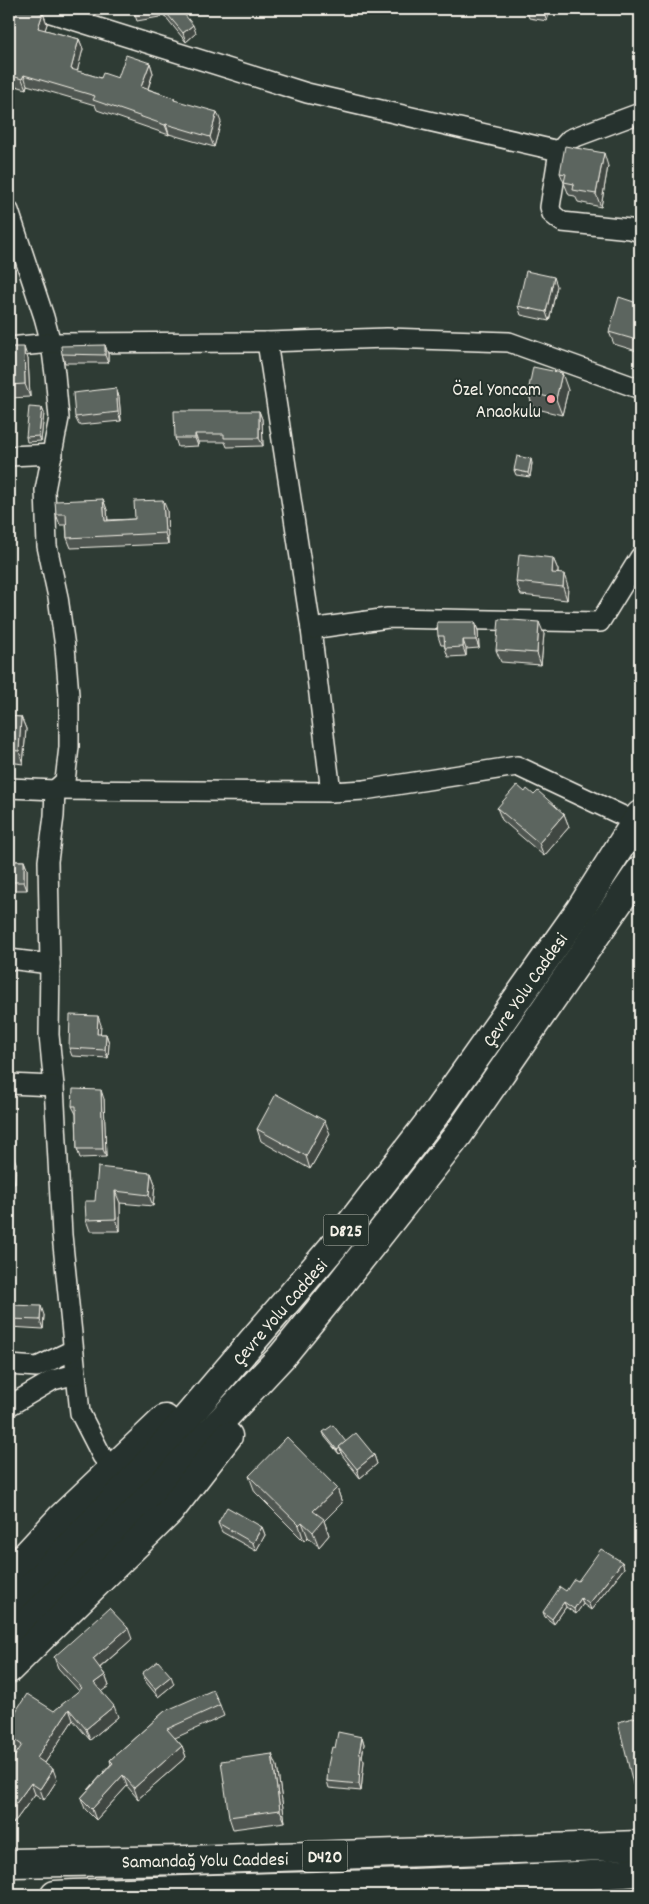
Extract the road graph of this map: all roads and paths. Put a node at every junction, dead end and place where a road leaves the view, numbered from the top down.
1 (38, 9) edge
2 (640, 113) edge
3 (558, 151) junction
4 (9, 211) edge
5 (640, 232) edge
6 (267, 342) junction
7 (51, 343) junction
8 (9, 347) edge
9 (640, 389) edge
10 (53, 454) junction
11 (9, 456) edge
12 (640, 557) edge
13 (311, 629) junction
14 (9, 788) edge
15 (55, 790) junction
16 (331, 792) junction
17 (638, 818) edge
18 (640, 871) edge
19 (9, 959) edge
20 (50, 964) junction
21 (9, 1084) edge
22 (54, 1086) junction
23 (259, 1334) junction
24 (73, 1350) junction
25 (282, 1356) junction
26 (9, 1365) edge
27 (76, 1374) junction
28 (9, 1406) edge
29 (114, 1470) junction
30 (9, 1574) edge
31 (9, 1611) edge
32 (9, 1642) edge
33 (9, 1669) edge
34 (640, 1845) edge
35 (9, 1863) edge
36 (640, 1872) edge
37 (510, 1888) edge
38 (186, 1892) edge
39 (55, 1895) edge

1 - 3 street
2 - 3 street
3 - 5 street
4 - 7 street
6 - 7 street
6 - 9 street
6 - 13 street
7 - 8 street
7 - 10 street
10 - 11 street
10 - 15 street
12 - 13 street
13 - 16 street
14 - 15 street
15 - 16 street
15 - 20 street
16 - 17 street
17 - 23 highway, Çevre Yolu Caddesi / D825
18 - 25 highway, Çevre Yolu Caddesi / D825
19 - 20 street
20 - 22 street
21 - 22 street
22 - 24 street
23 - 29 highway
23 - 31 highway, Çevre Yolu Caddesi / D825
24 - 26 street
24 - 27 street
25 - 32 highway, Çevre Yolu Caddesi / D825
25 - 33 highway
27 - 28 street
27 - 29 street
29 - 30 highway
34 - 35 highway, Samandağ Yolu Caddesi / D420
36 - 37 highway, Samandağ Yolu Caddesi / D420
37 - 38 highway, Samandağ Yolu Caddesi / D420
38 - 39 highway, Samandağ Yolu Caddesi / D420

